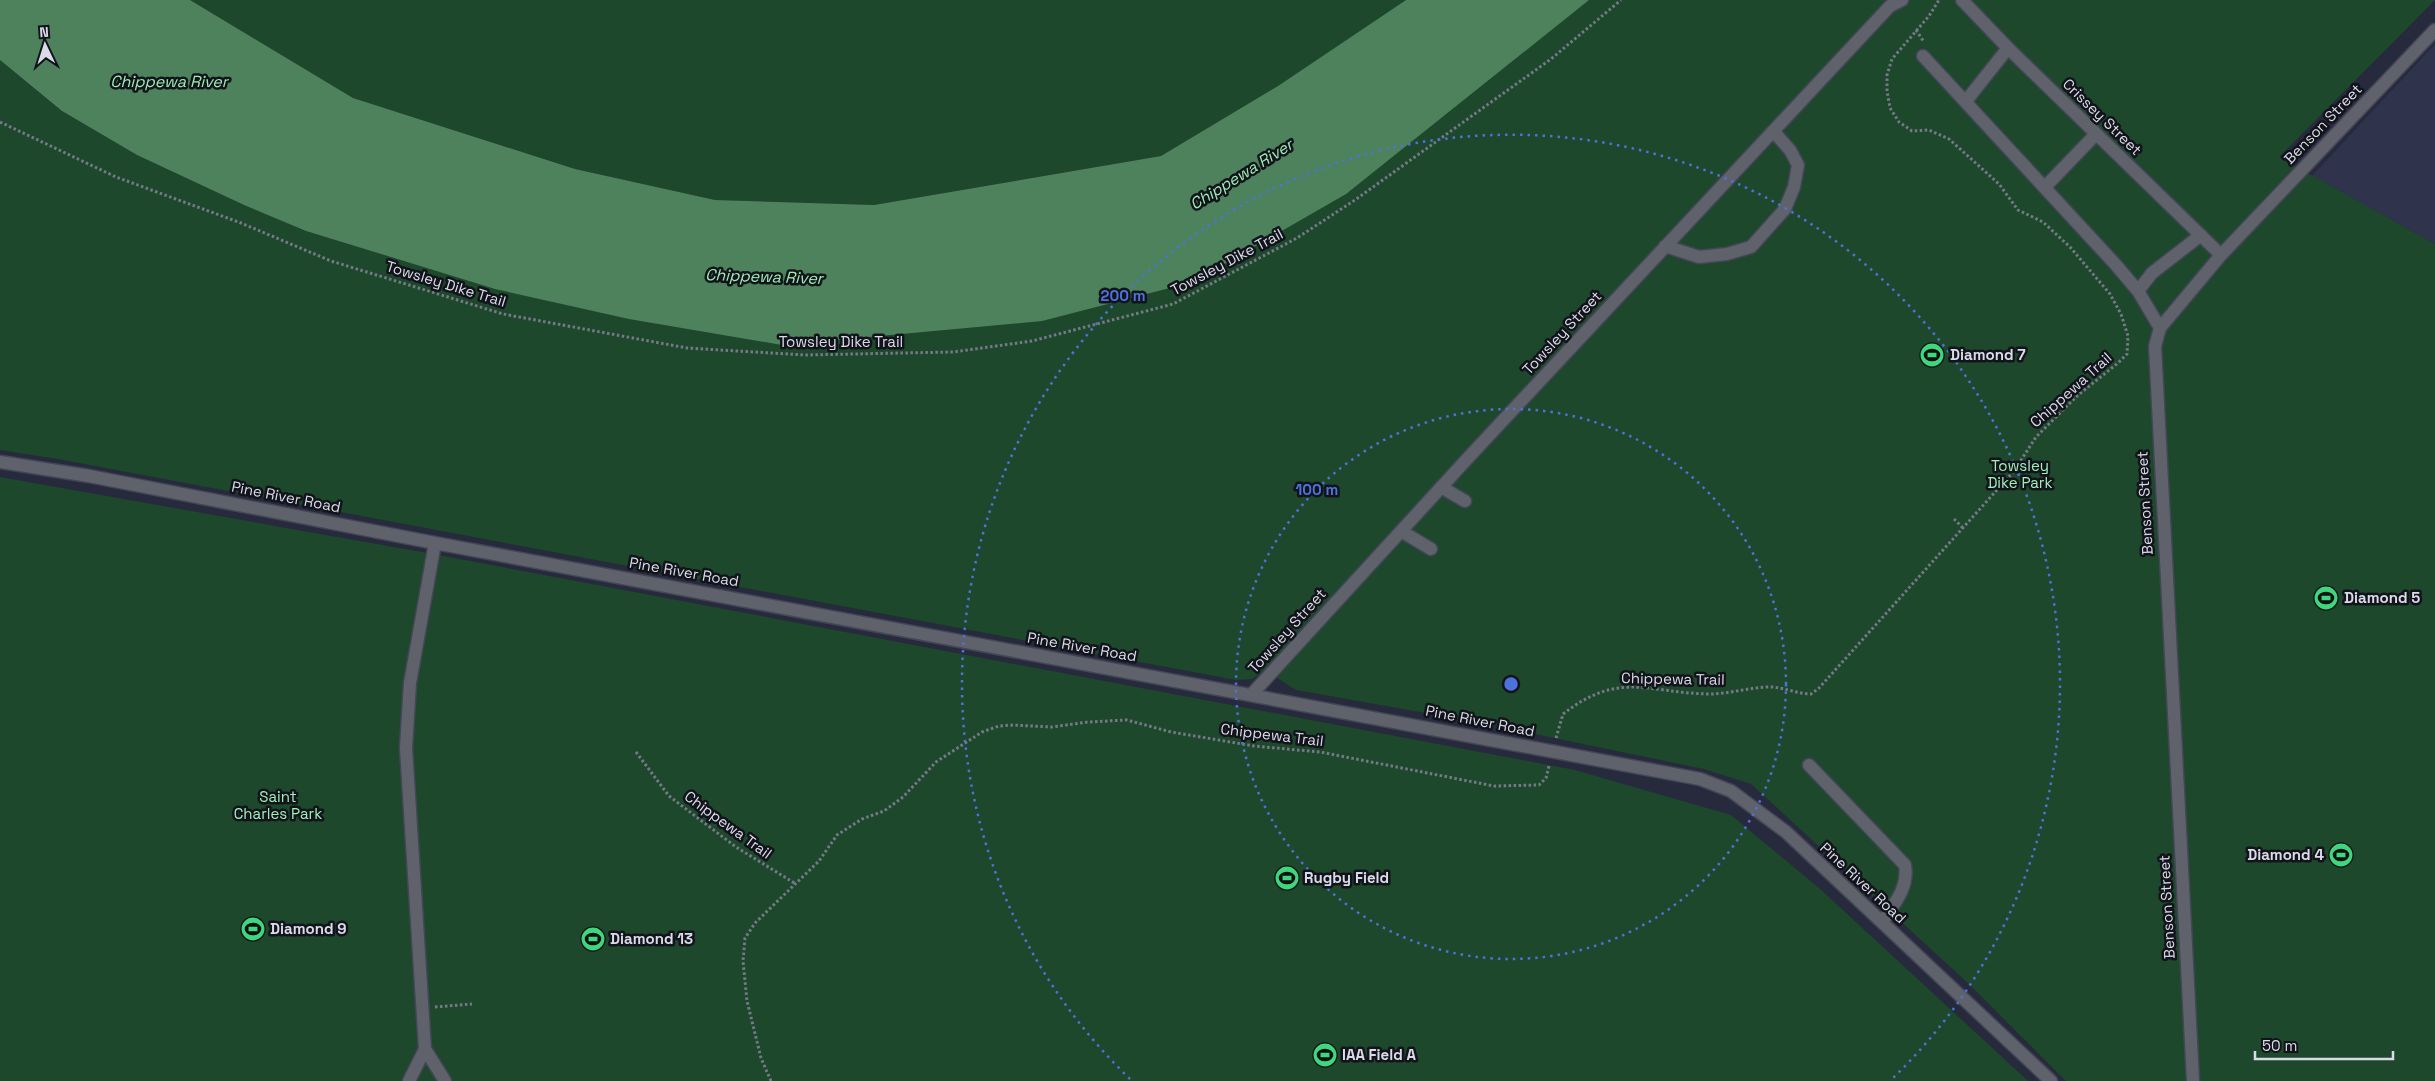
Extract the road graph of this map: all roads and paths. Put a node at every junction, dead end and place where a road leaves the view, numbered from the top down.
1 (1621, 0) edge
2 (1902, 0) edge
3 (1939, 0) edge
4 (1962, 0) edge
5 (2435, 30) edge
6 (2008, 48) junction
7 (1923, 56) dead end
8 (1966, 101) junction
9 (0, 122) edge
10 (1773, 131) junction
11 (2096, 134) junction
12 (2045, 187) junction
13 (2201, 235) junction
14 (1665, 246) junction
15 (2221, 255) junction
16 (2138, 291) junction
17 (2160, 328) junction
18 (0, 462) edge
19 (1441, 487) junction
20 (1465, 501) dead end
21 (1954, 519) dead end
22 (1963, 528) junction
23 (1401, 531) junction
24 (435, 543) junction
25 (1431, 548) dead end
26 (1251, 695) junction
27 (636, 752) dead end
28 (1553, 752) junction
29 (1809, 765) dead end
30 (796, 884) junction
31 (1882, 922) junction
32 (472, 1004) dead end
33 (422, 1008) junction
34 (425, 1049) junction
35 (409, 1081) edge
36 (445, 1081) edge
37 (771, 1081) edge
38 (2051, 1081) edge
39 (2193, 1081) edge

1 - 9 path, Towsley Dike Trail
2 - 10 street, Towsley Street
3 - 22 path, Chippewa Trail
4 - 6 street, Crissey Street
5 - 15 street, Benson Street
6 - 8 street
6 - 11 street, Crissey Street
7 - 8 street
8 - 12 street
10 - 14 street, Towsley Street
10 - 14 street
11 - 12 street
11 - 13 street, Crissey Street
12 - 16 street
13 - 15 street, Crissey Street
13 - 16 street
14 - 19 street, Towsley Street
15 - 17 street, Benson Street
16 - 17 street
17 - 39 street, Benson Street
18 - 24 street, Pine River Road
19 - 20 street
19 - 23 street, Towsley Street
21 - 22 path
22 - 28 path, Chippewa Trail
23 - 25 street
23 - 26 street, Towsley Street
24 - 26 street, Pine River Road
24 - 33 street
26 - 28 street, Pine River Road
27 - 30 path, Chippewa Trail
28 - 30 path, Chippewa Trail
28 - 31 street, Pine River Road
29 - 31 street
30 - 37 path, Chippewa Trail
31 - 38 street, Pine River Road
32 - 33 path
33 - 34 street
34 - 35 street
34 - 36 street

